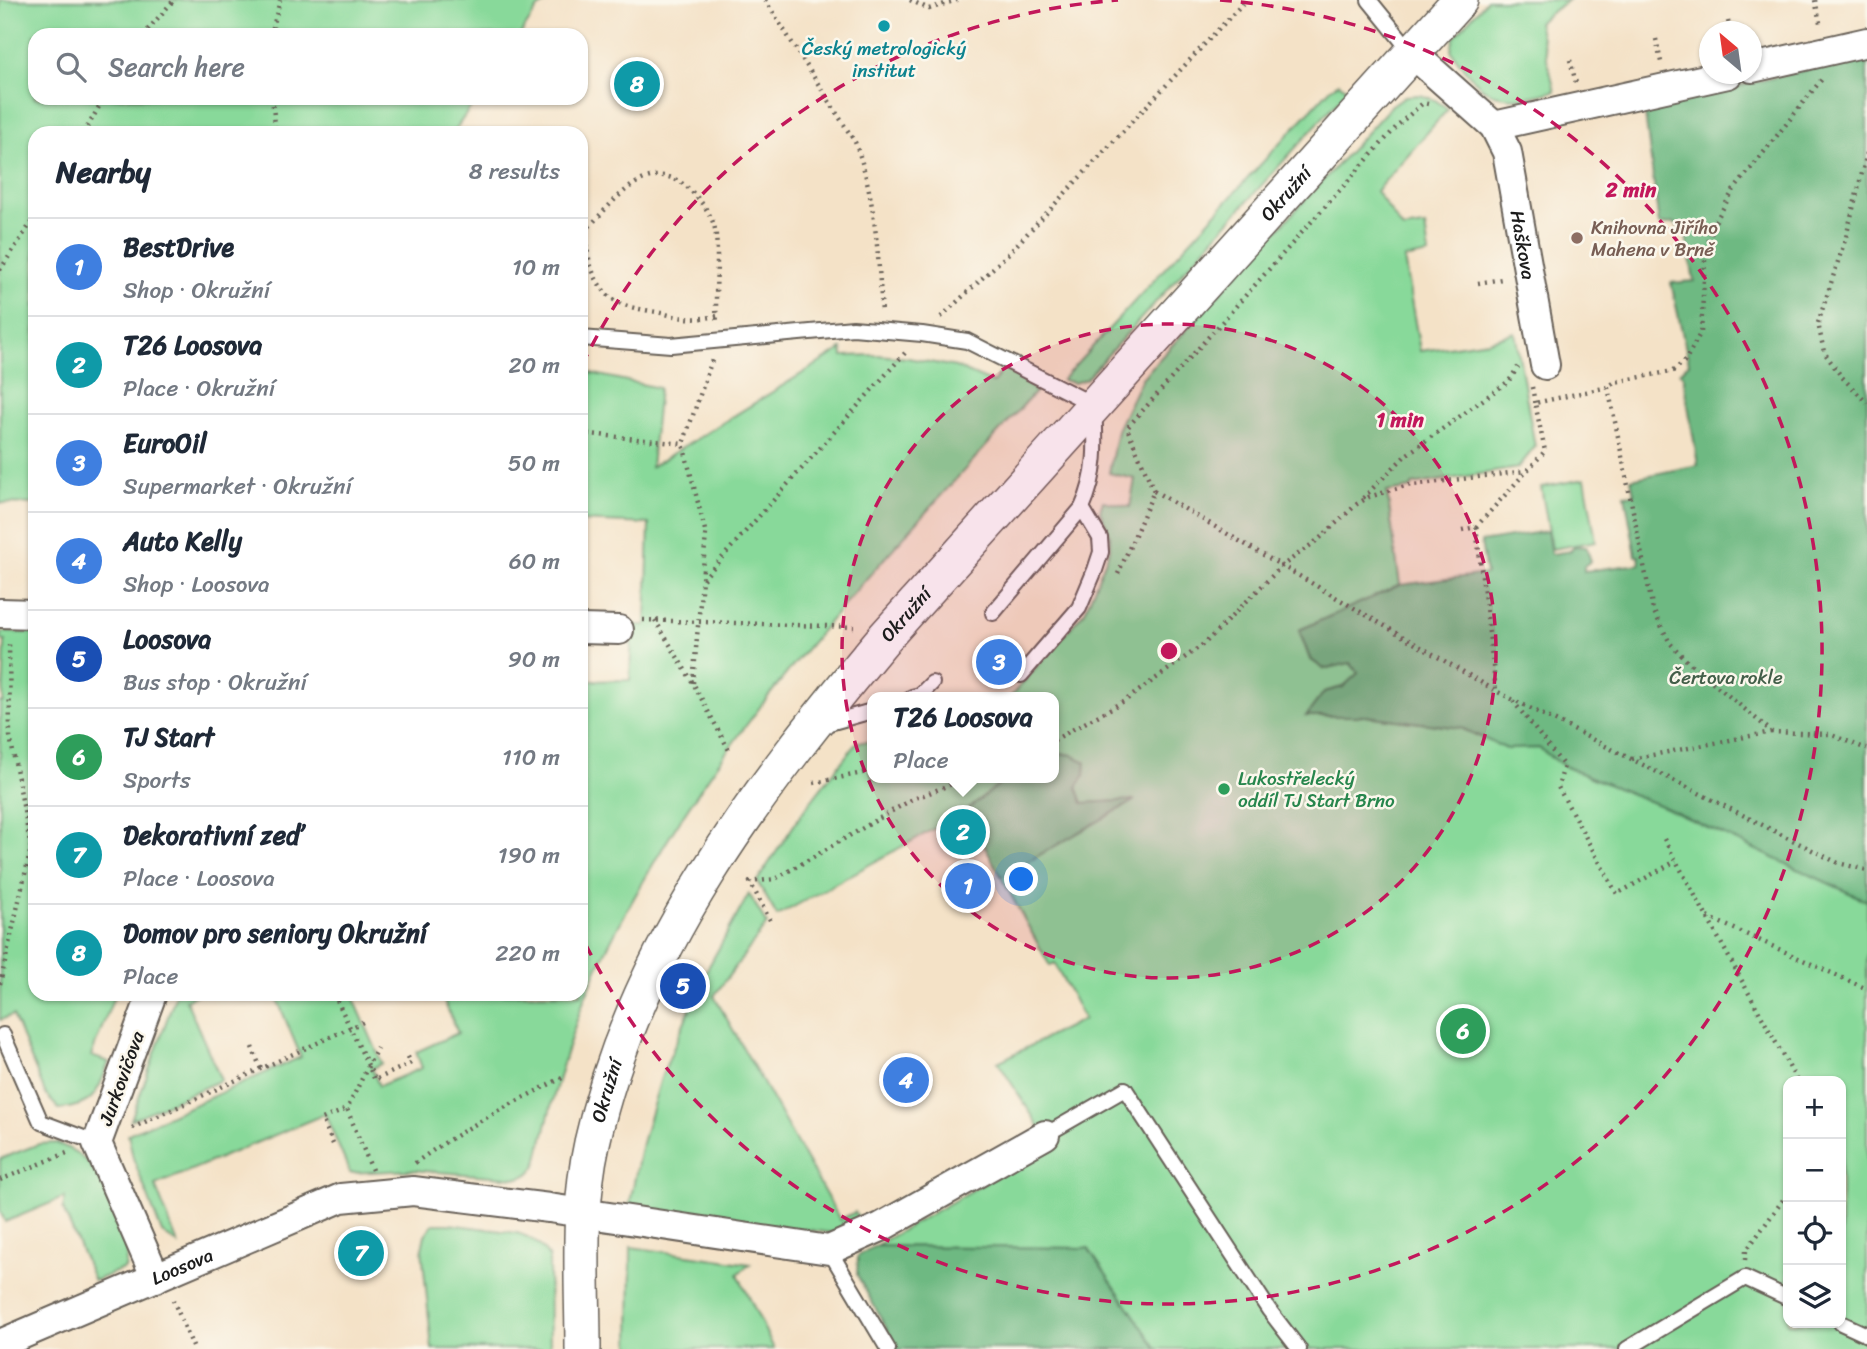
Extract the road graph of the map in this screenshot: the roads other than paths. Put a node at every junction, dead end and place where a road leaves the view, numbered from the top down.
1 (1369, 0) edge
2 (1460, 0) edge
3 (1867, 42) edge
4 (1412, 53) junction
5 (1762, 64) edge
6 (1699, 80) edge
7 (1494, 126) junction
8 (588, 339) edge
9 (1532, 370) road end
10 (1094, 405) junction
11 (1082, 509) junction
12 (993, 613) dead end
13 (625, 624) road end
14 (588, 628) edge
15 (1021, 675) dead end
16 (932, 682) dead end
17 (922, 692) edge
18 (867, 712) edge
19 (807, 730) junction
20 (149, 1001) edge
21 (3, 1035) dead end
22 (1045, 1135) joint
23 (97, 1143) junction
24 (583, 1214) junction
25 (829, 1250) junction
26 (164, 1289) junction
27 (1783, 1296) edge
28 (1846, 1325) edge
29 (1867, 1335) edge
30 (0, 1345) edge
31 (583, 1349) edge
32 (888, 1349) edge
33 (1299, 1349) edge
34 (1627, 1349) edge

1 - 4 lane
2 - 4 street, Okružní
3 - 5 street
4 - 7 street, Haškova
4 - 10 street, Okružní
6 - 7 street
7 - 9 street, Haškova
8 - 10 lane
10 - 11 lane
10 - 19 street, Okružní
11 - 12 lane
11 - 15 lane
13 - 14 street
16 - 17 lane
18 - 19 lane
19 - 24 street, Okružní
20 - 23 street, Jurkovičova
21 - 23 lane
22 - 25 street
22 - 33 lane
23 - 26 street, Jurkovičova
24 - 25 street, Loosova
24 - 26 street, Loosova
24 - 31 street, Okružní
25 - 32 lane
26 - 30 street, Loosova
27 - 34 lane
28 - 29 lane

